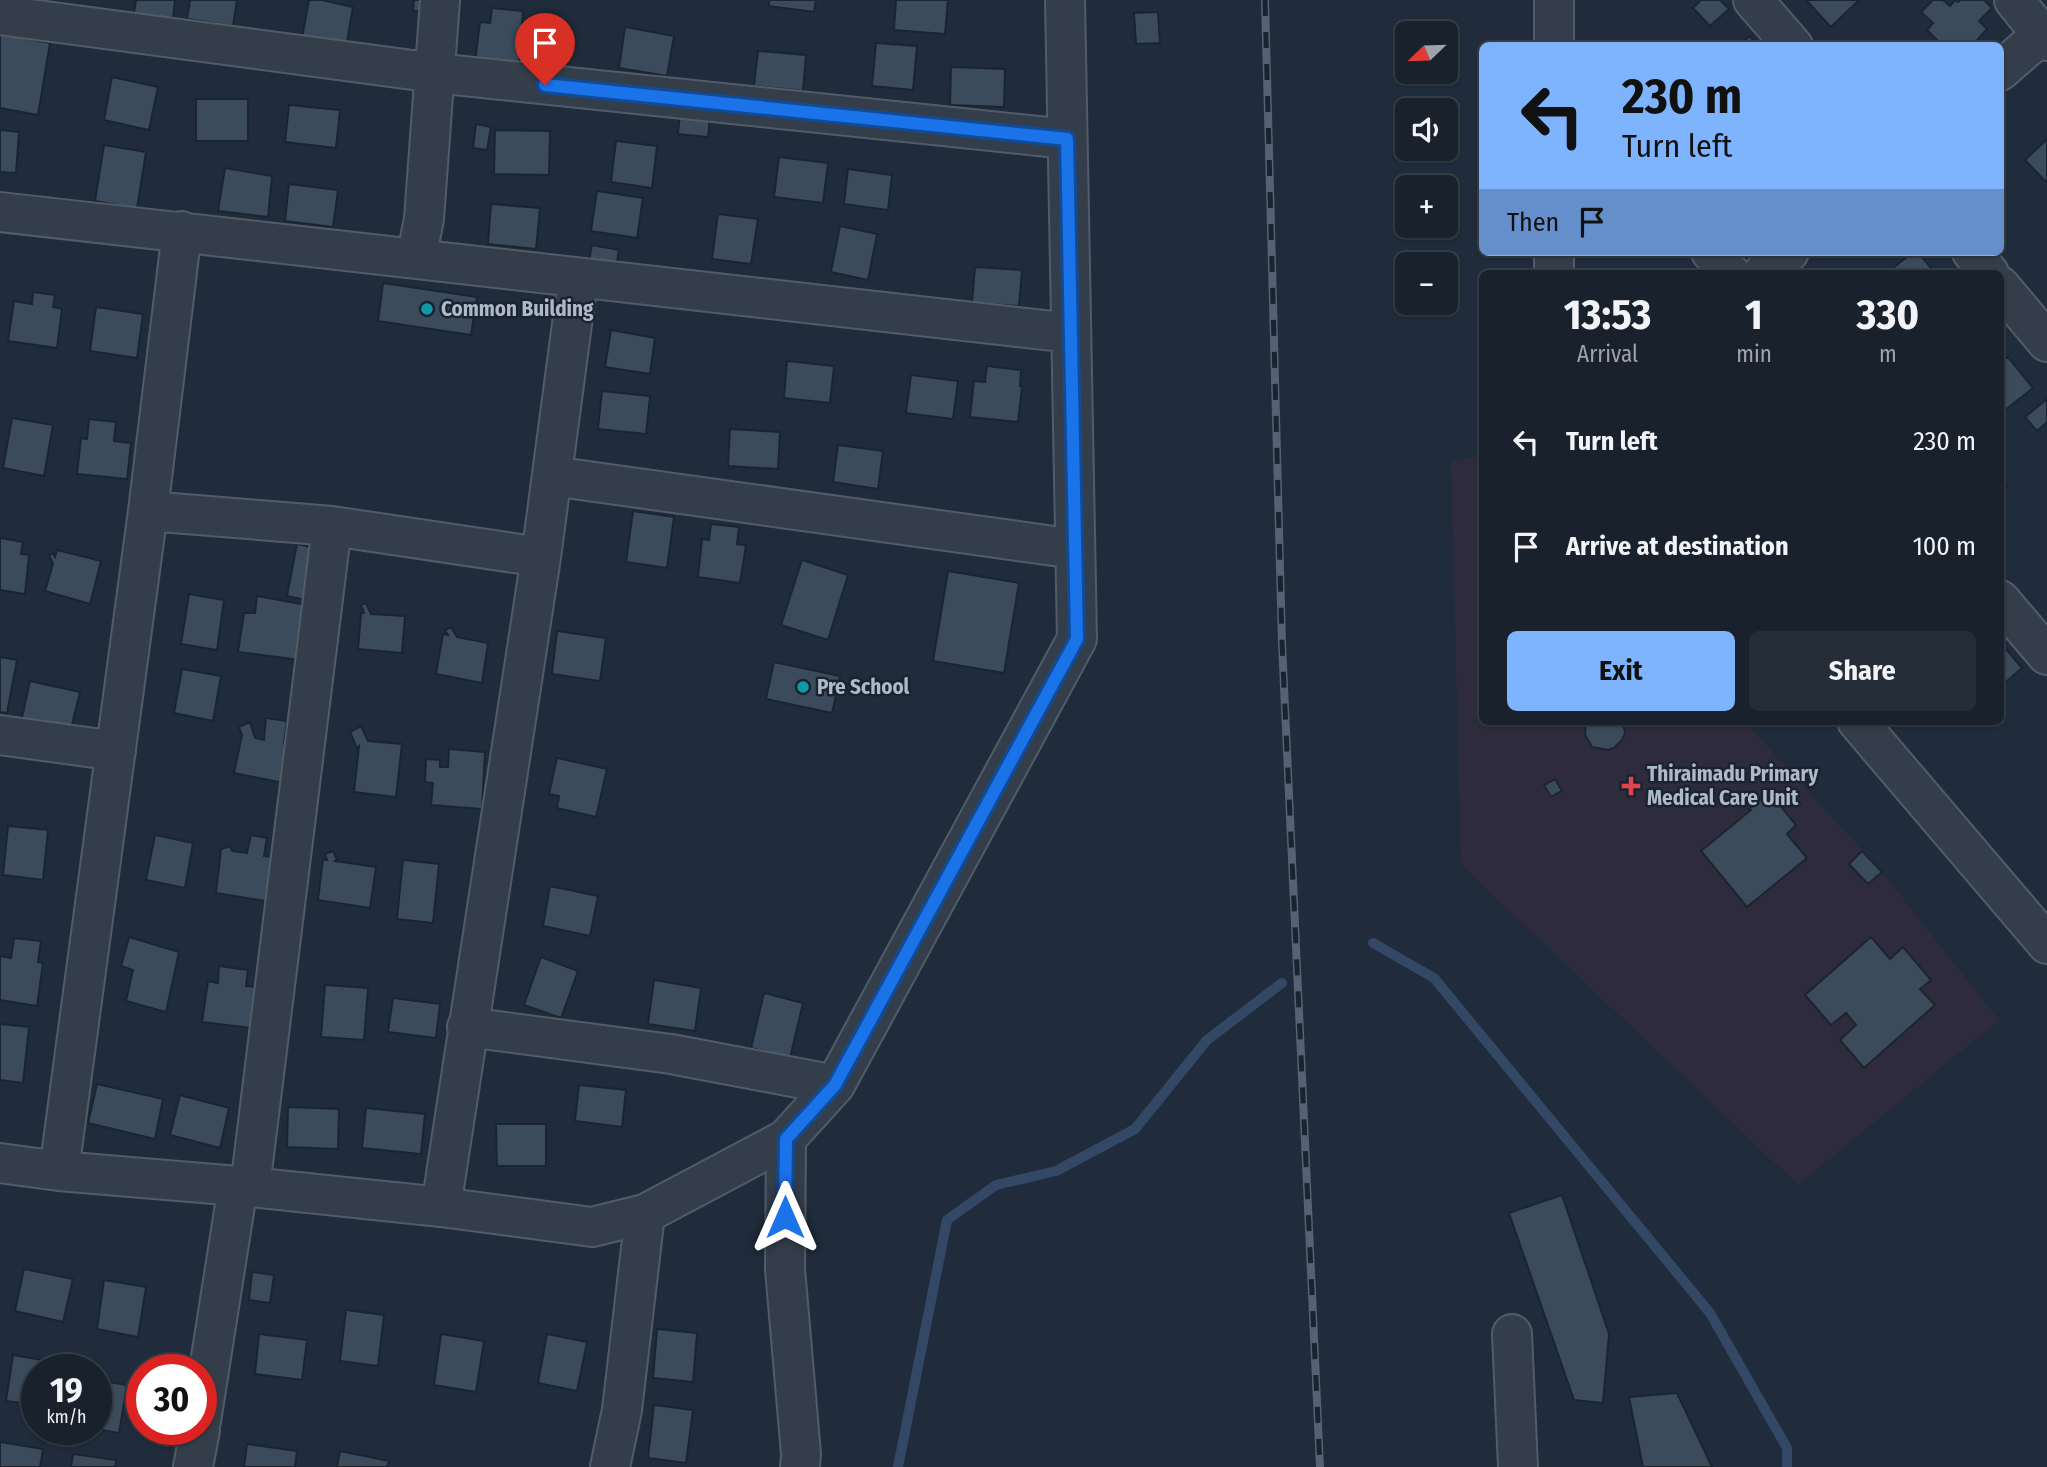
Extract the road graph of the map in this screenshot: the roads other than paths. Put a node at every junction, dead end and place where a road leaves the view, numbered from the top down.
1 (440, 0) edge
2 (1065, 0) edge
3 (1554, 0) edge
4 (1753, 0) edge
5 (2014, 0) edge
6 (0, 15) edge
7 (2045, 35) edge
8 (1554, 42) edge
9 (1790, 42) edge
10 (2004, 68) edge
11 (435, 73) junction
12 (1067, 139) junction
13 (0, 212) edge
14 (182, 231) junction
15 (1715, 256) edge
16 (1784, 256) edge
17 (1975, 256) edge
18 (416, 259) junction
19 (1727, 270) edge
20 (1767, 270) edge
21 (1987, 270) edge
22 (578, 279) junction
23 (2004, 291) edge
24 (1071, 333) junction
25 (2047, 342) edge
26 (552, 476) junction
27 (148, 511) junction
28 (332, 526) junction
29 (1075, 549) junction
30 (541, 557) junction
31 (2004, 605) edge
32 (2047, 655) edge
33 (1860, 725) edge
34 (0, 736) edge
35 (116, 751) junction
36 (2047, 944) edge
37 (467, 1027) junction
38 (835, 1085) junction
39 (786, 1139) junction
40 (0, 1163) edge
41 (59, 1171) junction
42 (244, 1186) junction
43 (441, 1207) junction
44 (645, 1214) junction
45 (1512, 1334) dead end
46 (213, 1354) edge
47 (197, 1445) edge
48 (193, 1467) edge
49 (610, 1467) edge
50 (800, 1467) edge
51 (1518, 1467) edge

1 - 11 street
2 - 12 street
3 - 8 street
4 - 9 street
5 - 7 street
6 - 11 street
7 - 10 street
11 - 12 street
11 - 18 street
12 - 24 street
13 - 14 street
14 - 18 street
14 - 27 street
15 - 19 street
16 - 20 street
17 - 21 street
18 - 22 street
22 - 24 street
22 - 26 street
23 - 25 street
24 - 29 street
26 - 29 street
26 - 30 street
27 - 28 street
27 - 35 street
28 - 30 street
28 - 42 street
29 - 38 street
30 - 37 street
31 - 32 street
33 - 36 street
34 - 35 street
35 - 41 street
37 - 38 street
37 - 43 street
38 - 39 street
39 - 44 street
39 - 50 street
40 - 41 street
41 - 42 street
42 - 43 street
42 - 46 street
43 - 44 street
44 - 49 street
45 - 51 street
47 - 48 street

